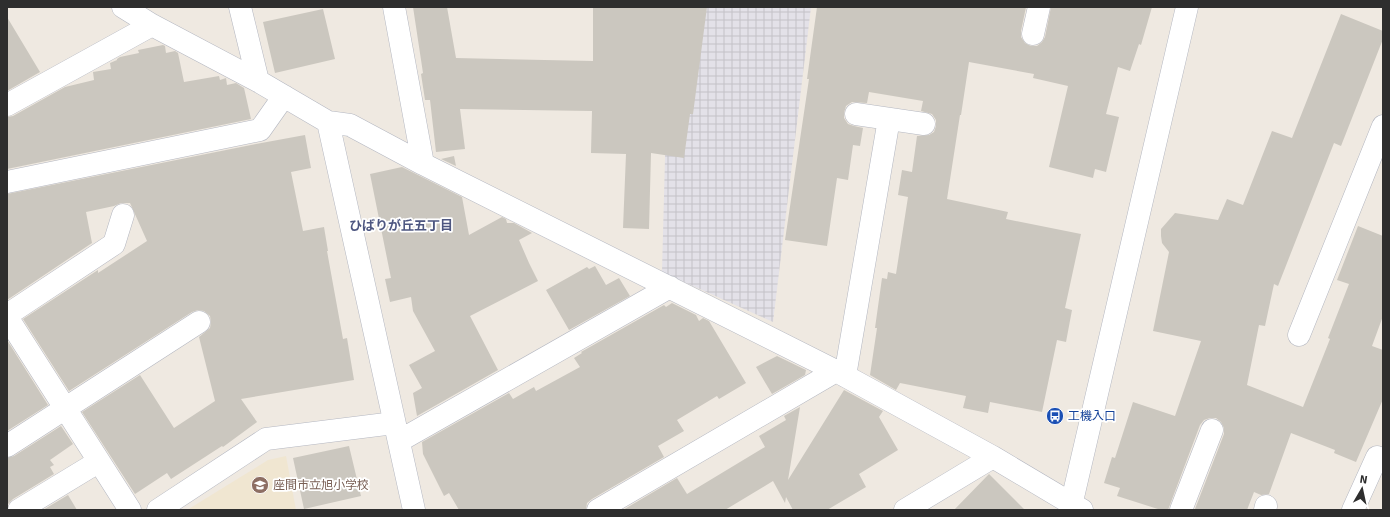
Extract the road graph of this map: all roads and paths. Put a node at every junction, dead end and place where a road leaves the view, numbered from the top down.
1 (123, 7) edge
2 (240, 7) edge
3 (394, 7) edge
4 (1039, 7) edge
5 (1187, 7) edge
6 (152, 25) junction
7 (1033, 34) dead end
8 (258, 81) junction
9 (284, 96) junction
10 (7, 105) edge
11 (856, 114) dead end
12 (889, 119) junction
13 (328, 122) junction
14 (924, 124) dead end
15 (1383, 126) edge
16 (423, 164) junction
17 (7, 182) edge
18 (123, 215) dead end
19 (670, 287) junction
20 (7, 316) edge
21 (199, 322) dead end
22 (1299, 335) dead end
23 (841, 374) junction
24 (65, 409) junction
25 (1212, 430) dead end
26 (397, 432) junction
27 (7, 446) edge
28 (993, 457) junction
29 (1376, 457) dead end
30 (98, 462) junction
31 (1074, 508) edge
32 (19, 510) edge
33 (130, 510) edge
34 (158, 510) edge
35 (414, 510) edge
36 (598, 510) edge
37 (905, 510) edge
38 (1181, 510) edge
39 (1353, 510) edge

1 - 6 street
2 - 8 street
3 - 16 street
4 - 7 street
5 - 31 street
6 - 8 street
6 - 10 street
8 - 9 street
9 - 13 street
9 - 17 street
11 - 12 street
12 - 14 street
12 - 23 street
13 - 16 street
13 - 26 street
15 - 22 street
16 - 19 street
18 - 20 street
19 - 23 street
19 - 26 street
20 - 24 street
21 - 24 street
23 - 28 street
23 - 36 street
24 - 27 street
24 - 30 street
25 - 38 street
26 - 34 street
26 - 35 street
28 - 31 street
28 - 37 street
29 - 39 street
30 - 32 street
30 - 33 street

